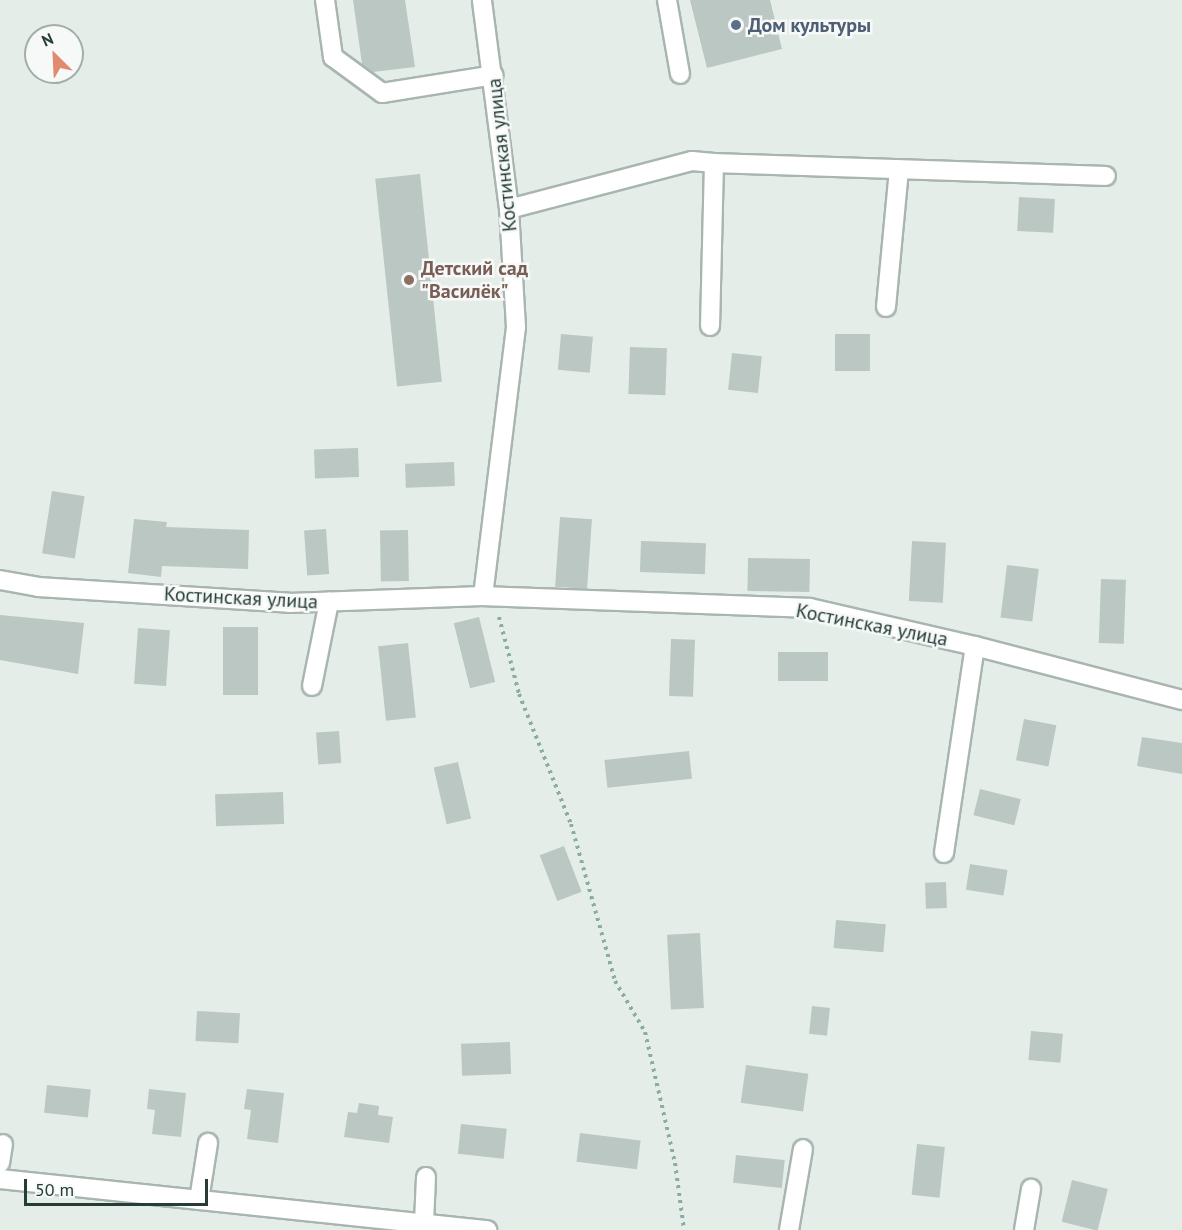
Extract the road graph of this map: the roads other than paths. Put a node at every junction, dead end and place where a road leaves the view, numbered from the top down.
1 (325, 0) edge
2 (482, 0) edge
3 (667, 0) edge
4 (680, 74) dead end
5 (494, 75) junction
6 (714, 163) junction
7 (899, 170) junction
8 (1106, 176) dead end
9 (509, 209) junction
10 (886, 307) dead end
11 (710, 326) dead end
12 (0, 580) edge
13 (488, 597) junction
14 (329, 602) junction
15 (975, 646) junction
16 (312, 686) dead end
17 (1182, 700) edge
18 (944, 853) dead end
19 (208, 1143) dead end
20 (3, 1144) dead end
21 (803, 1149) dead end
22 (0, 1163) edge
23 (426, 1177) dead end
24 (0, 1179) edge
25 (1031, 1189) dead end
26 (199, 1200) junction
27 (424, 1223) junction
28 (487, 1230) edge
29 (789, 1230) edge
30 (1024, 1230) edge

1 - 5 street
2 - 5 street, Костинская улица
3 - 4 street
5 - 9 street, Костинская улица
6 - 7 street
6 - 9 street
6 - 11 street
7 - 8 street
7 - 10 street
9 - 13 street, Костинская улица
12 - 14 street, Костинская улица
13 - 14 street, Костинская улица
13 - 15 street, Костинская улица
14 - 16 street
15 - 17 street, Костинская улица
15 - 18 street
19 - 26 street
20 - 22 street
21 - 29 street
23 - 27 street
24 - 26 street
25 - 30 street
26 - 27 street
27 - 28 street

